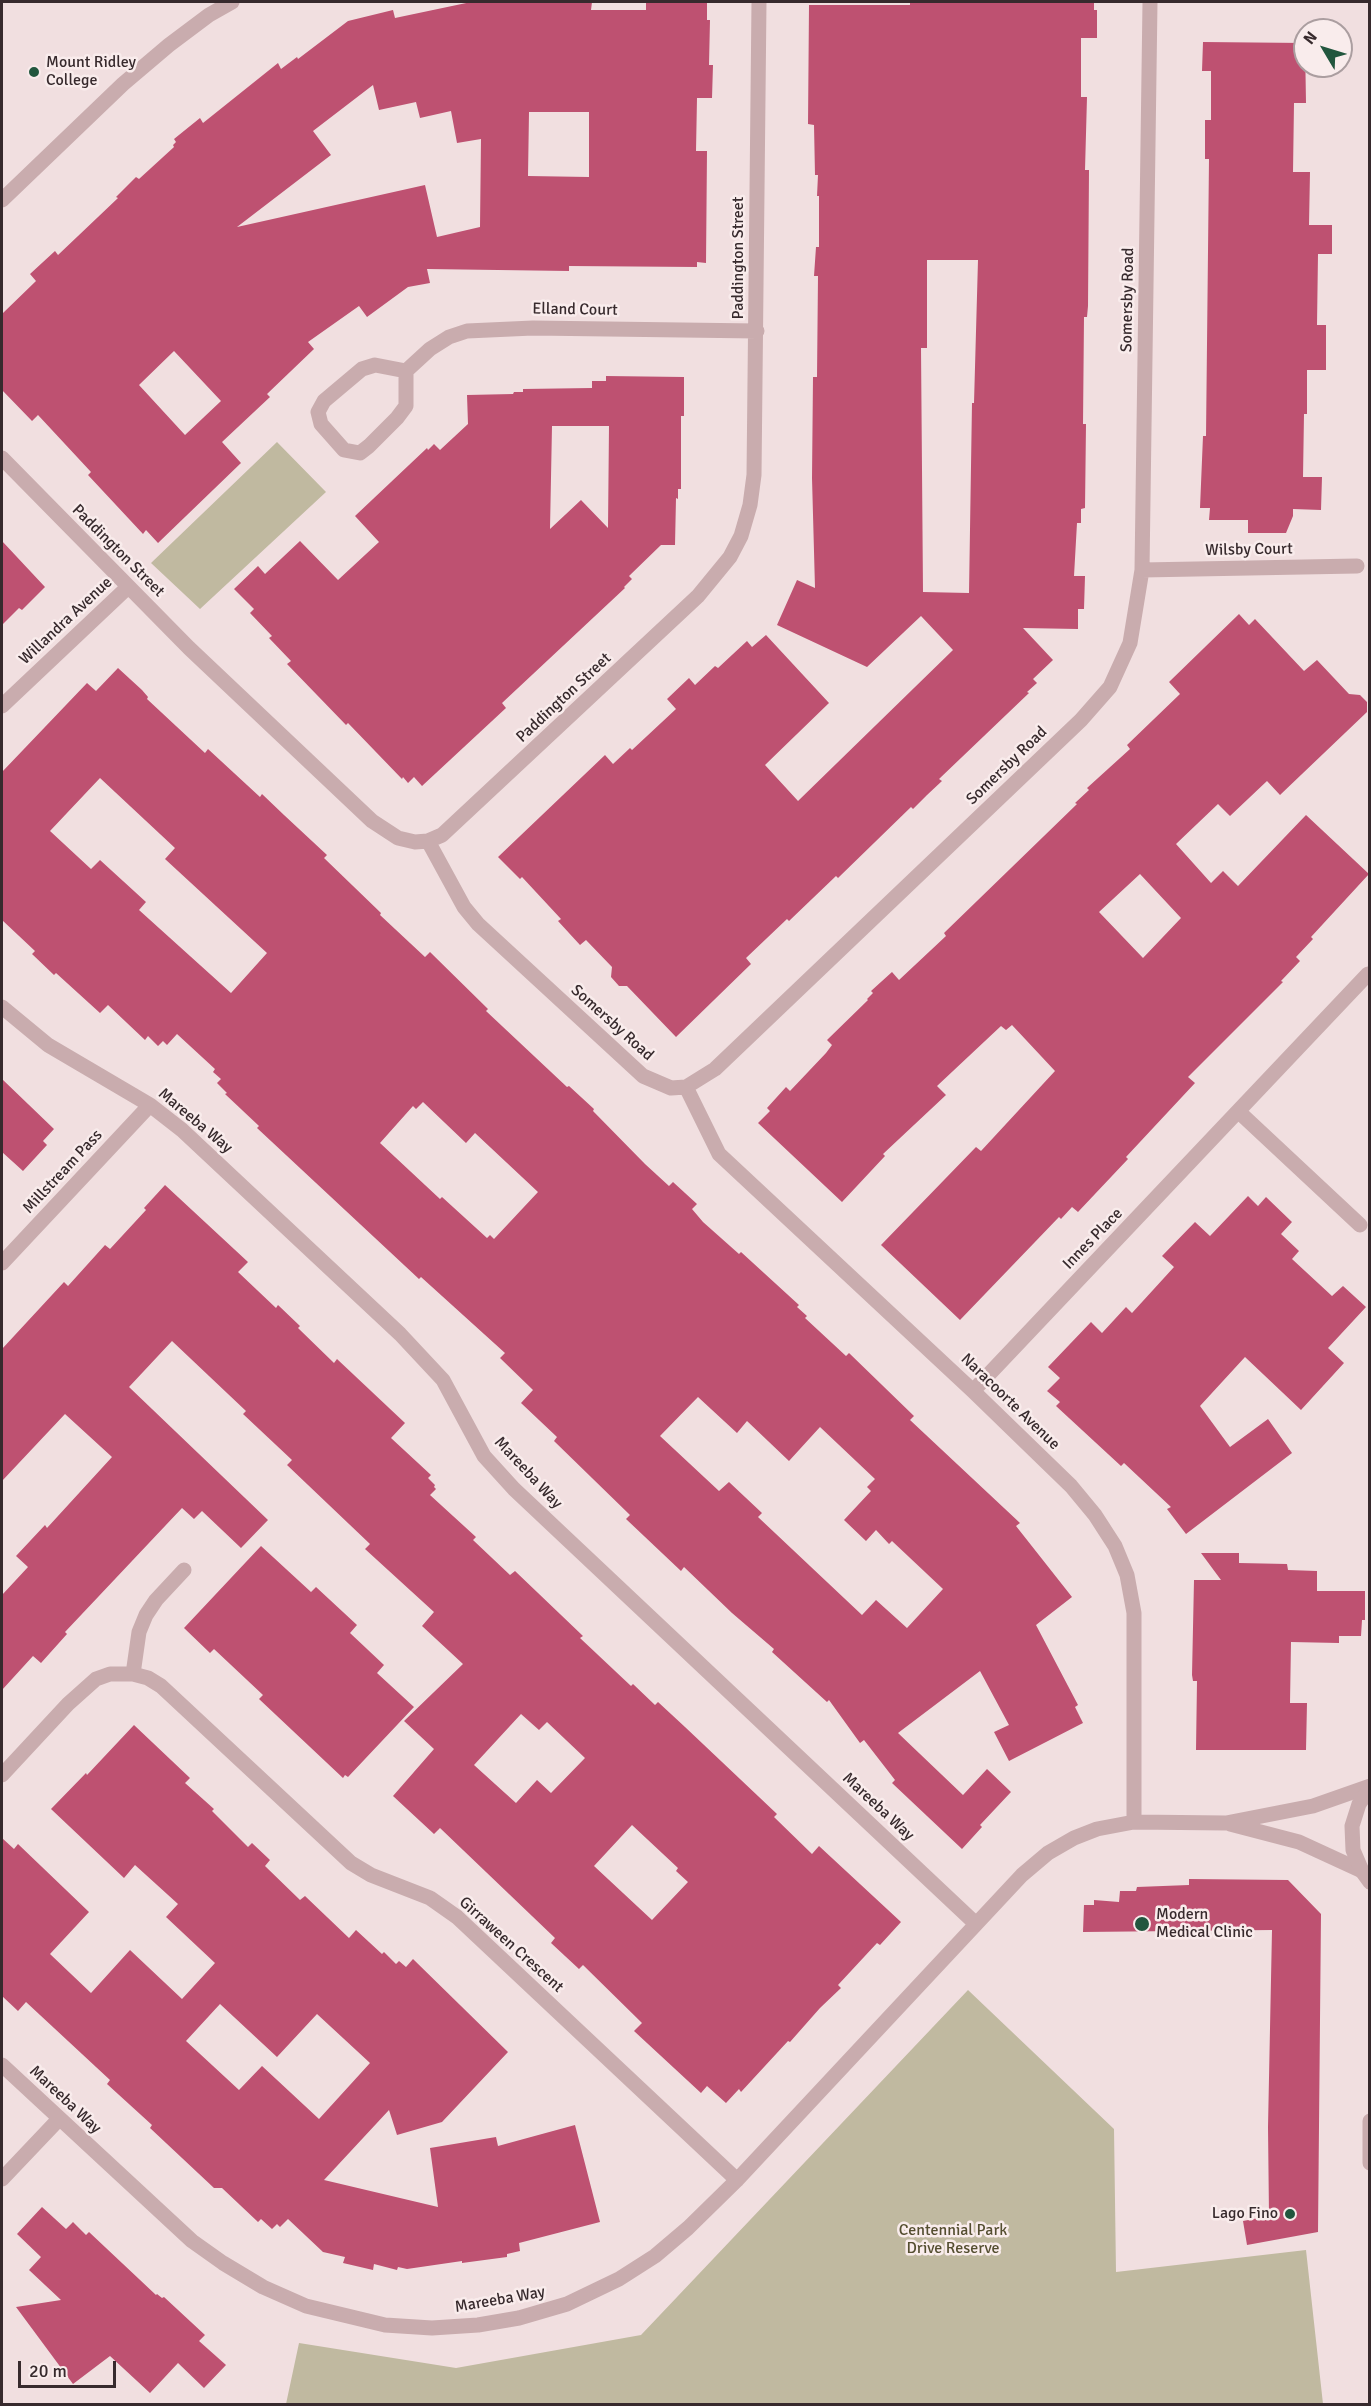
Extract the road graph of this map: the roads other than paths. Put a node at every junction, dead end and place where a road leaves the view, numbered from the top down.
1 (232, 2) edge
2 (759, 2) edge
3 (1150, 2) edge
4 (2, 200) edge
5 (757, 331) junction
6 (406, 371) junction
7 (2, 458) edge
8 (1357, 566) dead end
9 (1142, 570) junction
10 (128, 587) junction
11 (2, 706) edge
12 (428, 841) junction
13 (1368, 974) edge
14 (2, 1007) edge
15 (686, 1087) junction
16 (150, 1105) junction
17 (1239, 1112) junction
18 (1360, 1225) dead end
19 (2, 1263) edge
20 (974, 1391) junction
21 (184, 1570) dead end
22 (133, 1674) junction
23 (2, 1774) edge
24 (1370, 1787) edge
25 (1134, 1822) junction
26 (1226, 1823) junction
27 (1366, 1877) edge
28 (976, 1924) junction
29 (2, 2065) edge
30 (58, 2119) junction
31 (1370, 2121) edge
32 (1370, 2163) edge
33 (2, 2179) edge
34 (737, 2180) junction

1 - 4 street
2 - 5 street, Paddington Street
3 - 9 street, Somersby Road
5 - 6 street, Elland Court
5 - 12 street, Paddington Street
6 - 6 street
7 - 10 street, Paddington Street
8 - 9 street, Wilsby Court
9 - 15 street, Somersby Road
10 - 11 street, Willandra Avenue
10 - 12 street, Paddington Street
12 - 15 street, Somersby Road
13 - 17 street, Innes Place
14 - 16 street, Mareeba Way
15 - 20 street, Naracoorte Avenue
16 - 19 street, Millstream Pass
16 - 28 street, Mareeba Way
17 - 18 street
17 - 20 street, Innes Place
20 - 25 street, Naracoorte Avenue
21 - 22 street
22 - 23 street, Girraween Crescent
22 - 34 street, Girraween Crescent
24 - 26 street, Mareeba Way
24 - 27 street
25 - 26 street, Mareeba Way
25 - 28 street, Mareeba Way
26 - 27 street, Mareeba Way
28 - 34 street, Mareeba Way
29 - 30 street, Mareeba Way
30 - 33 street
30 - 34 street, Mareeba Way
31 - 32 street

